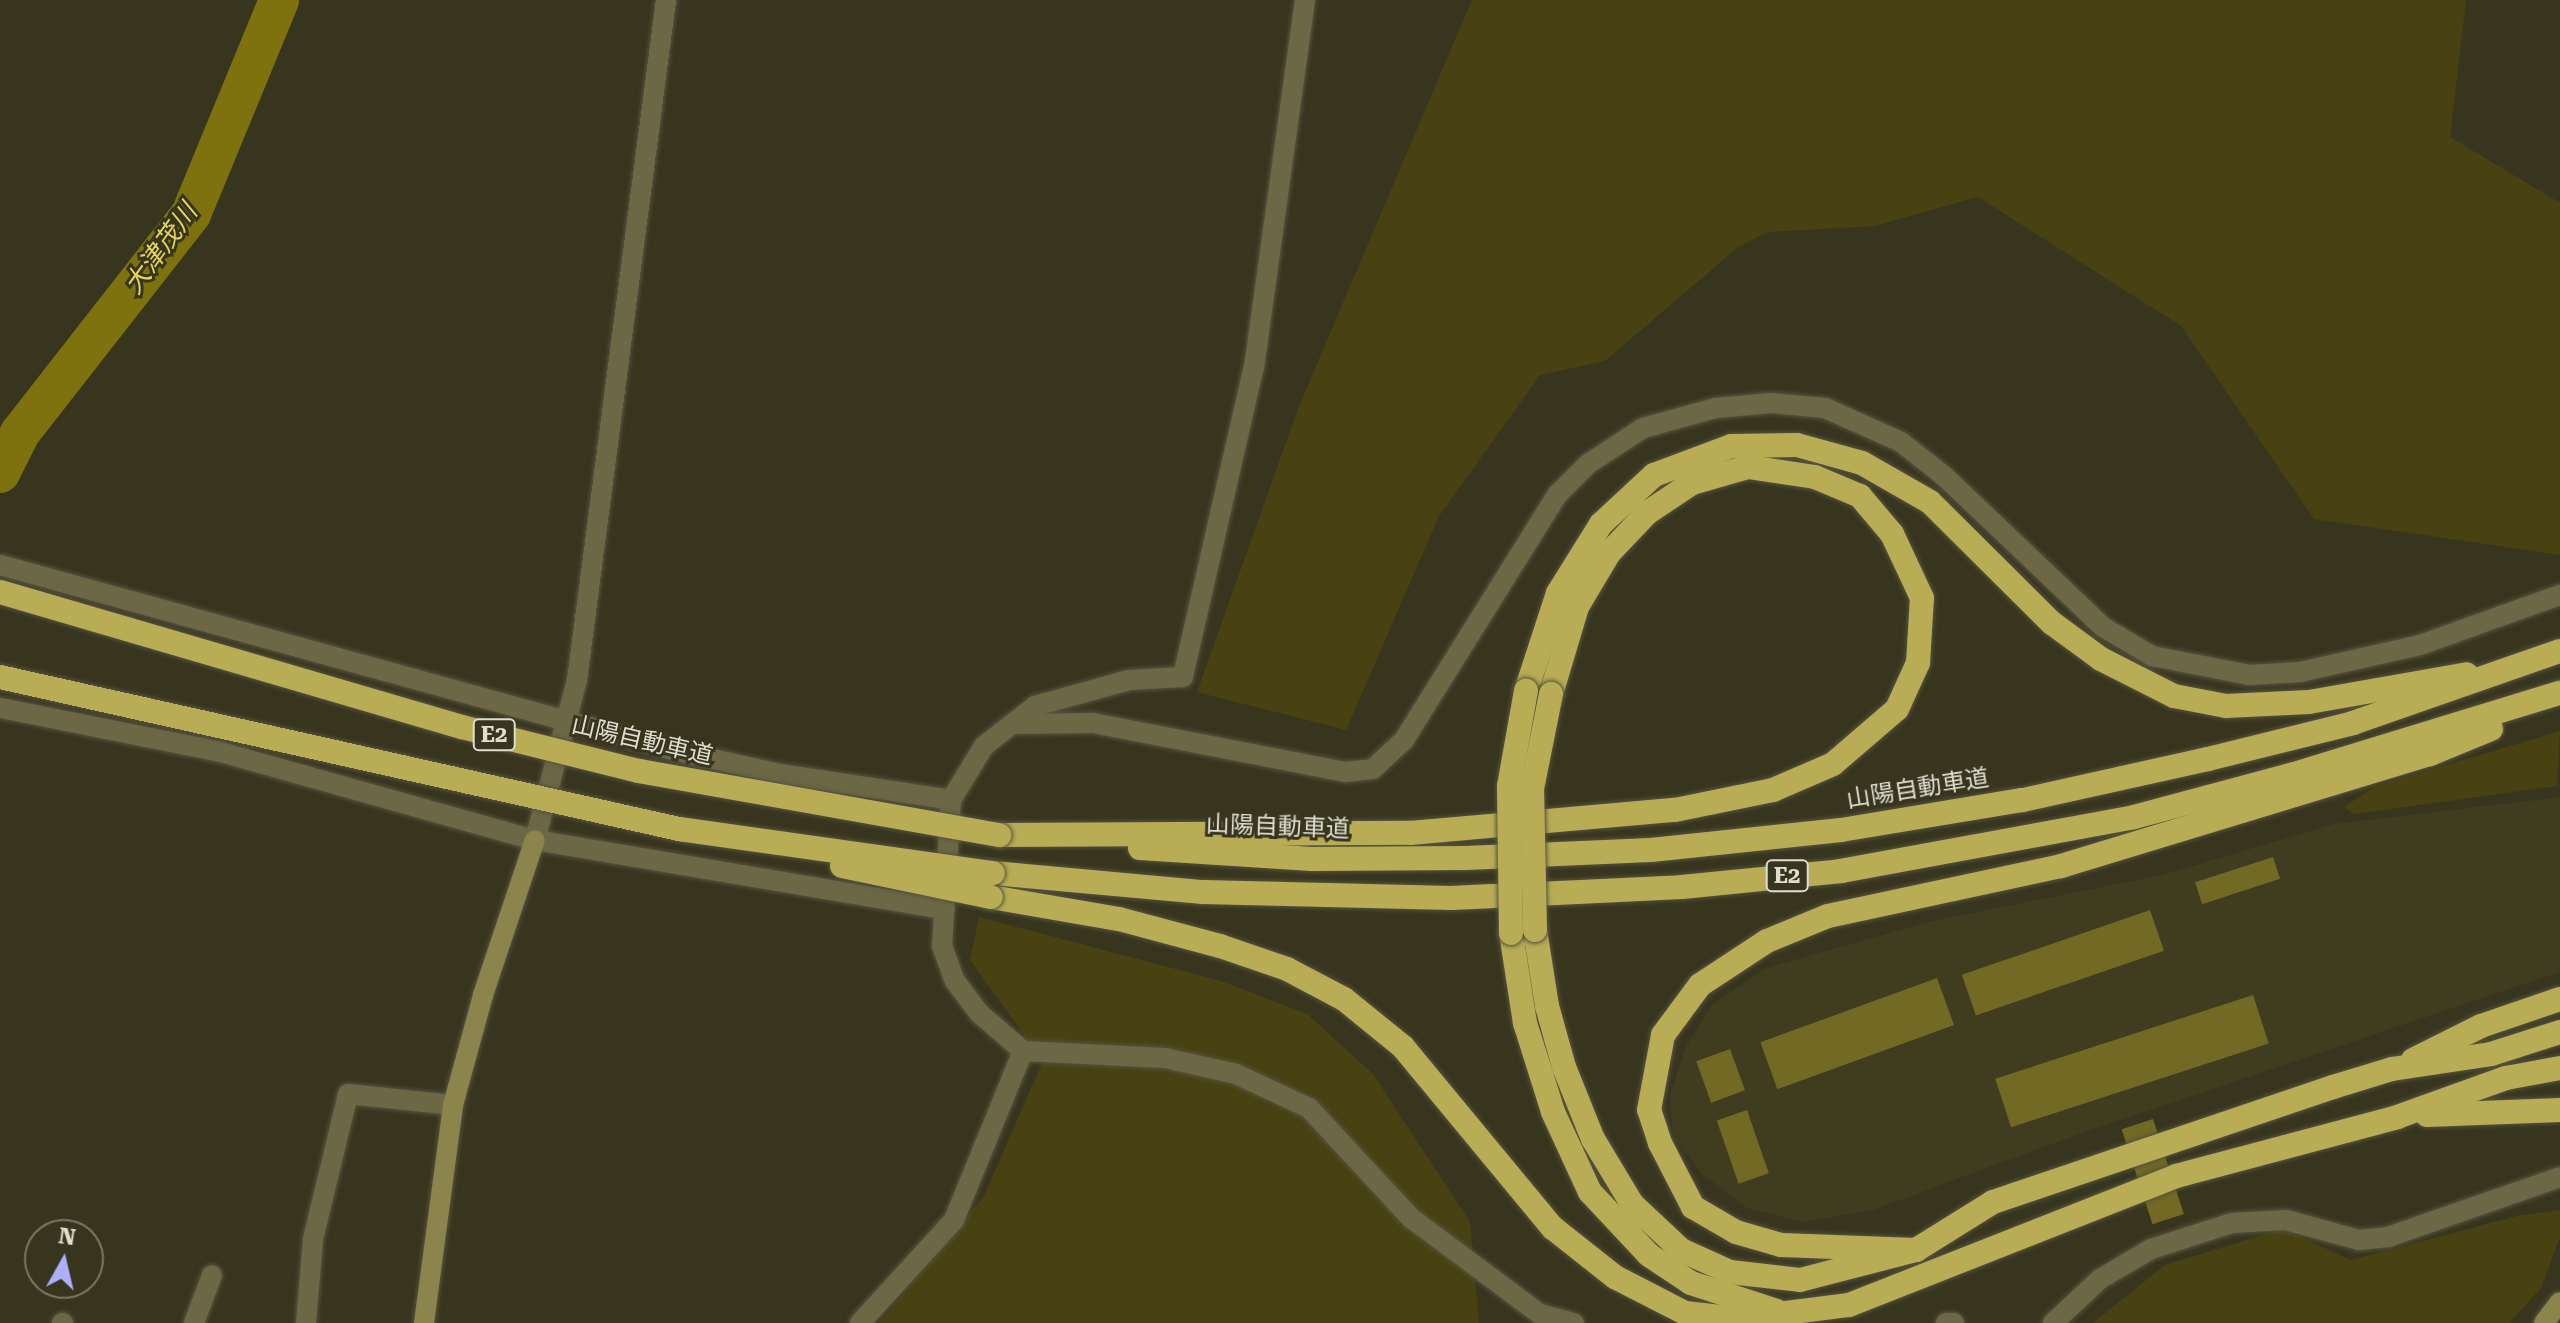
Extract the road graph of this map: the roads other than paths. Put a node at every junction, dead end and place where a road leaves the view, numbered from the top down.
1 (666, 0) edge
2 (1305, 0) edge
3 (3, 566) edge
4 (0, 592) edge
5 (2560, 595) edge
6 (2560, 651) edge
7 (2516, 669) junction
8 (0, 677) edge
9 (2560, 693) edge
10 (2560, 701) edge
11 (1, 708) edge
12 (567, 722) junction
13 (1012, 724) junction
14 (951, 800) junction
15 (999, 835) junction
16 (535, 840) junction
17 (992, 885) junction
18 (944, 909) junction
19 (2560, 999) edge
20 (2560, 1032) edge
21 (1023, 1051) junction
22 (2560, 1068) edge
23 (2392, 1069) junction
24 (453, 1105) junction
25 (2560, 1110) edge
26 (2397, 1117) junction
27 (2560, 1177) edge
28 (1916, 1250) junction
29 (212, 1275) dead end
30 (2560, 1302) edge
31 (1791, 1315) junction
32 (194, 1323) edge
33 (306, 1323) edge
34 (424, 1323) edge
35 (860, 1323) edge
36 (1574, 1323) edge
37 (1946, 1323) edge
38 (1954, 1323) edge
39 (2053, 1323) edge
40 (2544, 1323) edge

1 - 12 street
2 - 13 street
3 - 12 street
4 - 15 highway, 山陽自動車道 / E2, bridge
5 - 13 street
6 - 7 highway, 山陽自動車道 / E2
7 - 15 highway, 山陽自動車道 / E2
7 - 31 highway, bridge
8 - 17 highway, E2, bridge
9 - 17 highway, E2
10 - 28 highway
11 - 16 street
12 - 14 street
12 - 16 street
13 - 14 street
14 - 18 street
15 - 28 highway, bridge
16 - 18 street
16 - 24 street
17 - 31 highway
18 - 21 street
19 - 23 highway
20 - 23 highway
21 - 35 street
21 - 36 street
22 - 26 highway
23 - 28 highway
24 - 33 street
24 - 34 street
25 - 26 highway
26 - 31 highway
27 - 39 street
29 - 32 street
30 - 40 street
37 - 38 street

